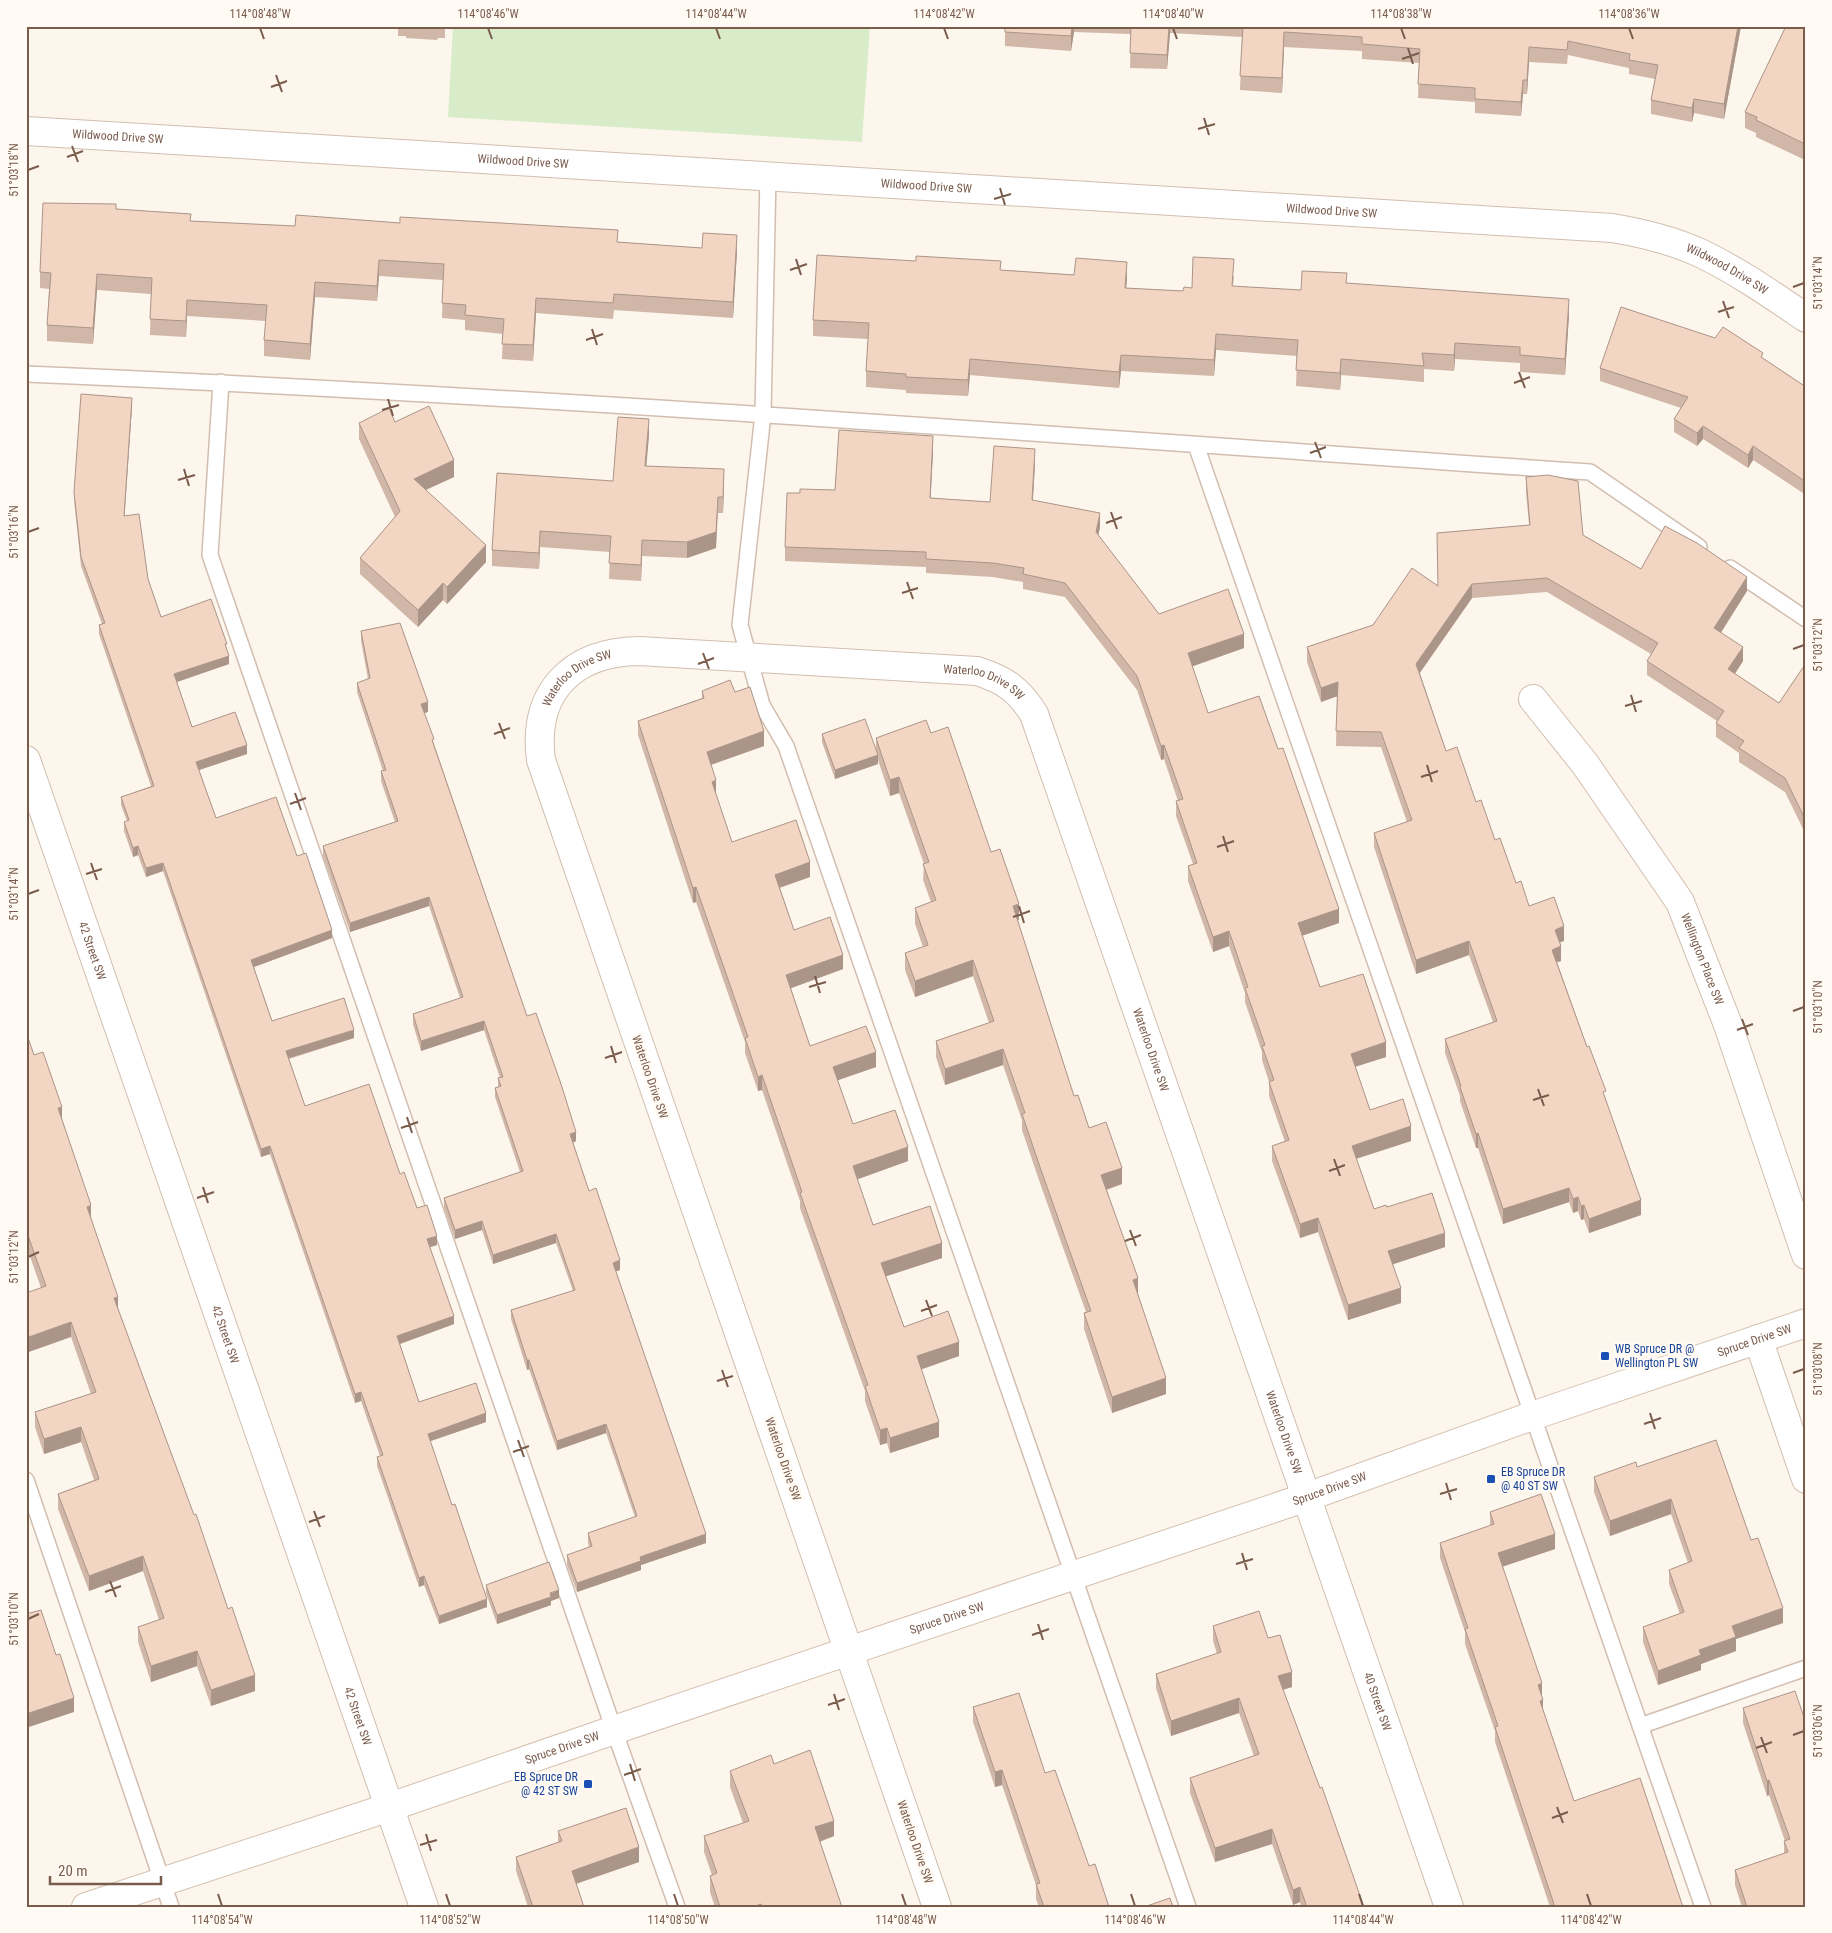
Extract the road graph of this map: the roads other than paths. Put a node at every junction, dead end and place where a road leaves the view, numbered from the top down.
1 (26, 131) edge
2 (768, 175) junction
3 (1806, 318) edge
4 (26, 374) edge
5 (221, 382) junction
6 (762, 414) junction
7 (1196, 445) junction
8 (1806, 619) edge
9 (749, 659) junction
10 (1533, 699) dead end
11 (26, 760) edge
12 (1806, 1255) edge
13 (1806, 1324) edge
14 (1758, 1339) junction
15 (1532, 1416) junction
16 (1806, 1479) edge
17 (26, 1480) edge
18 (1307, 1497) junction
19 (1074, 1575) junction
20 (849, 1651) junction
21 (1806, 1668) edge
22 (1640, 1726) junction
23 (614, 1730) junction
24 (390, 1807) junction
25 (162, 1881) junction
26 (86, 1907) edge
27 (171, 1907) edge
28 (424, 1907) edge
29 (677, 1907) edge
30 (937, 1907) edge
31 (1188, 1907) edge
32 (1449, 1907) edge
33 (1703, 1907) edge

1 - 2 street, Wildwood Drive SW
2 - 3 street, Wildwood Drive SW
2 - 6 lane
4 - 5 lane
5 - 6 lane
5 - 23 lane
6 - 7 lane
6 - 9 lane
7 - 8 lane
7 - 15 lane
9 - 18 street, Waterloo Drive SW
9 - 19 lane
9 - 20 street, Waterloo Drive SW
10 - 12 street, Wellington Place SW
11 - 24 street, 42 Street SW
13 - 14 street, Spruce Drive SW
14 - 15 street, Spruce Drive SW
14 - 16 street
15 - 18 street, Spruce Drive SW
15 - 22 lane
17 - 25 lane
18 - 19 street, Spruce Drive SW
18 - 32 street, 40 Street SW
19 - 20 street, Spruce Drive SW
19 - 31 lane
20 - 23 street, Spruce Drive SW
20 - 30 street, Waterloo Drive SW
21 - 22 lane
22 - 33 lane
23 - 24 street, Spruce Drive SW
23 - 29 lane
24 - 25 street, Spruce Drive SW
24 - 28 street, 42 Street SW
25 - 26 street, Spruce Drive SW
25 - 27 lane

